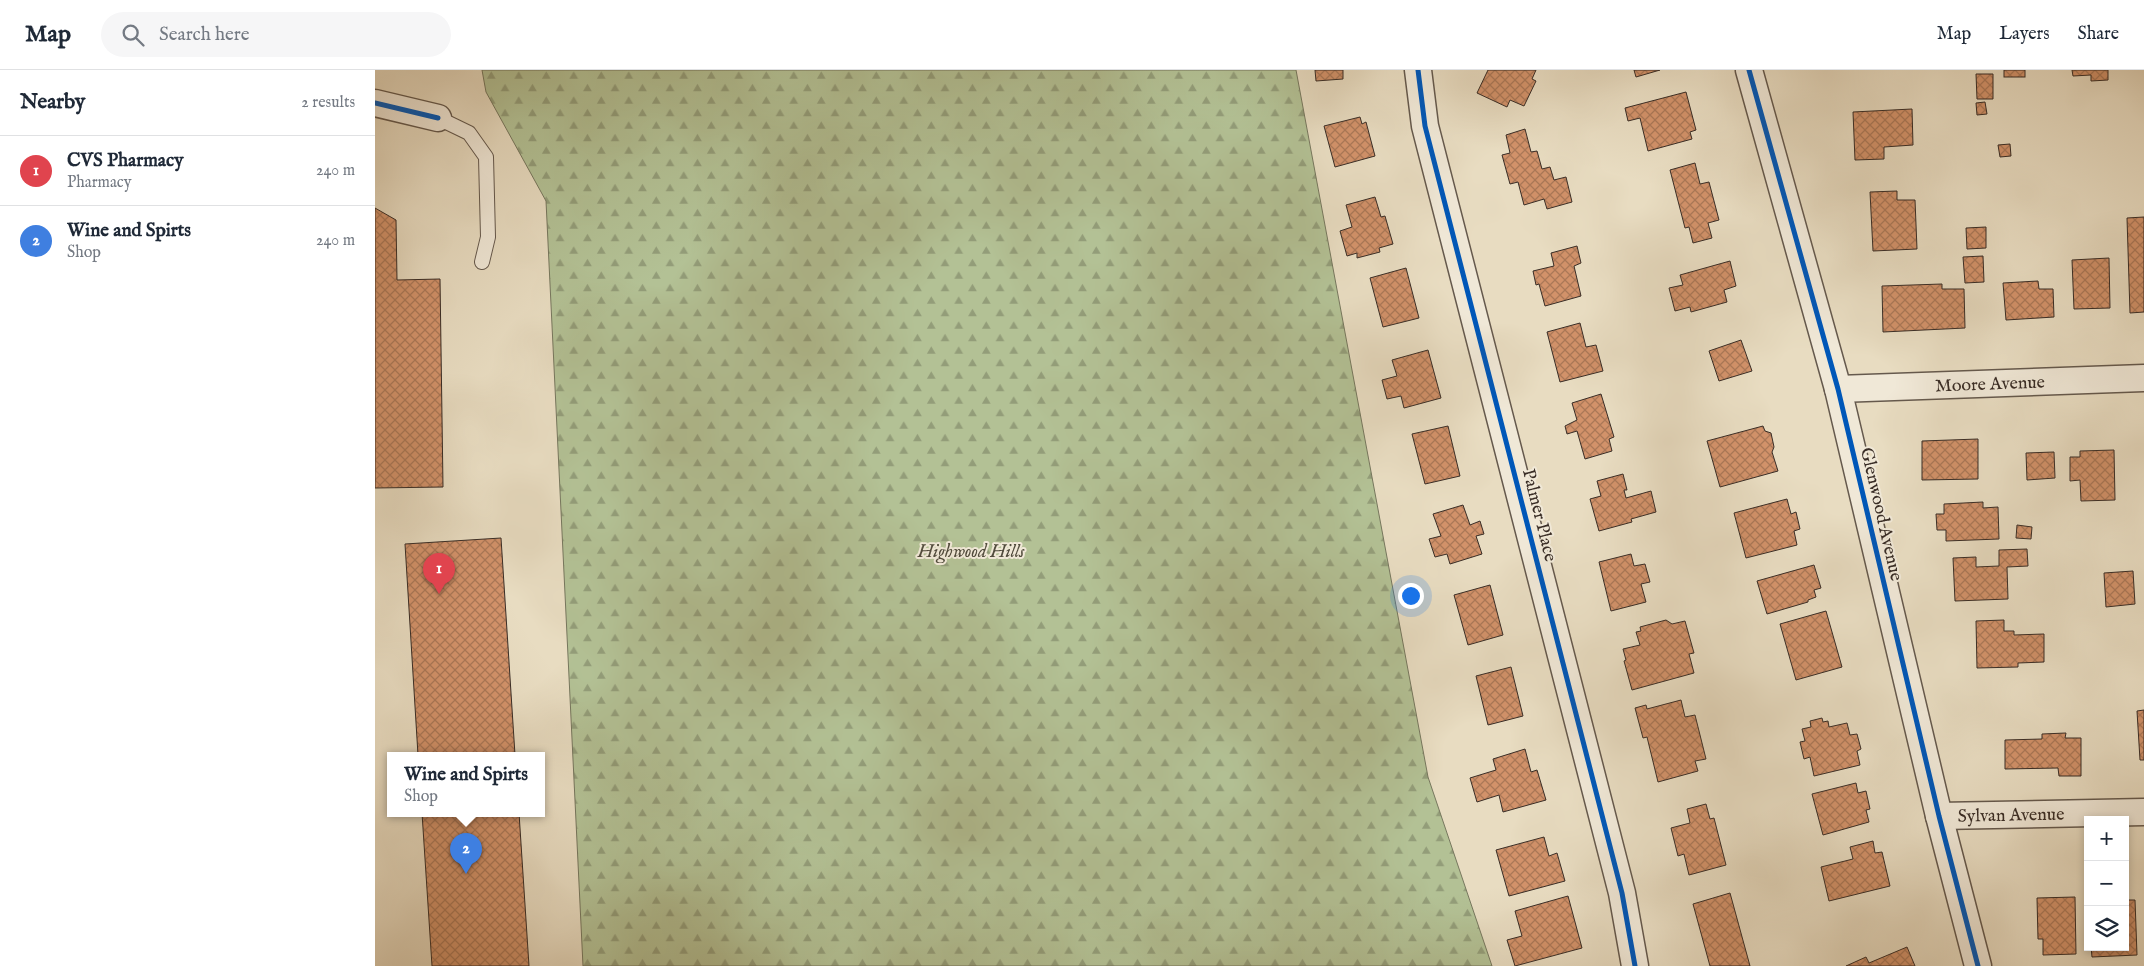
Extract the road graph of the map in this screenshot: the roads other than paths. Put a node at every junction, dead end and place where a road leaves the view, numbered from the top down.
1 (1418, 70) edge
2 (1749, 70) edge
3 (375, 103) edge
4 (438, 118) joint
5 (482, 262) dead end
6 (2144, 378) edge
7 (1838, 389) junction
8 (2144, 812) edge
9 (1939, 816) junction
10 (1635, 966) edge
11 (1978, 966) edge

1 - 10 street, Palmer Place
2 - 7 street, Glenwood Avenue
3 - 4 street
4 - 5 lane
6 - 7 street, Moore Avenue
7 - 9 street, Glenwood Avenue
8 - 9 street, Sylvan Avenue
9 - 11 street, Glenwood Avenue

